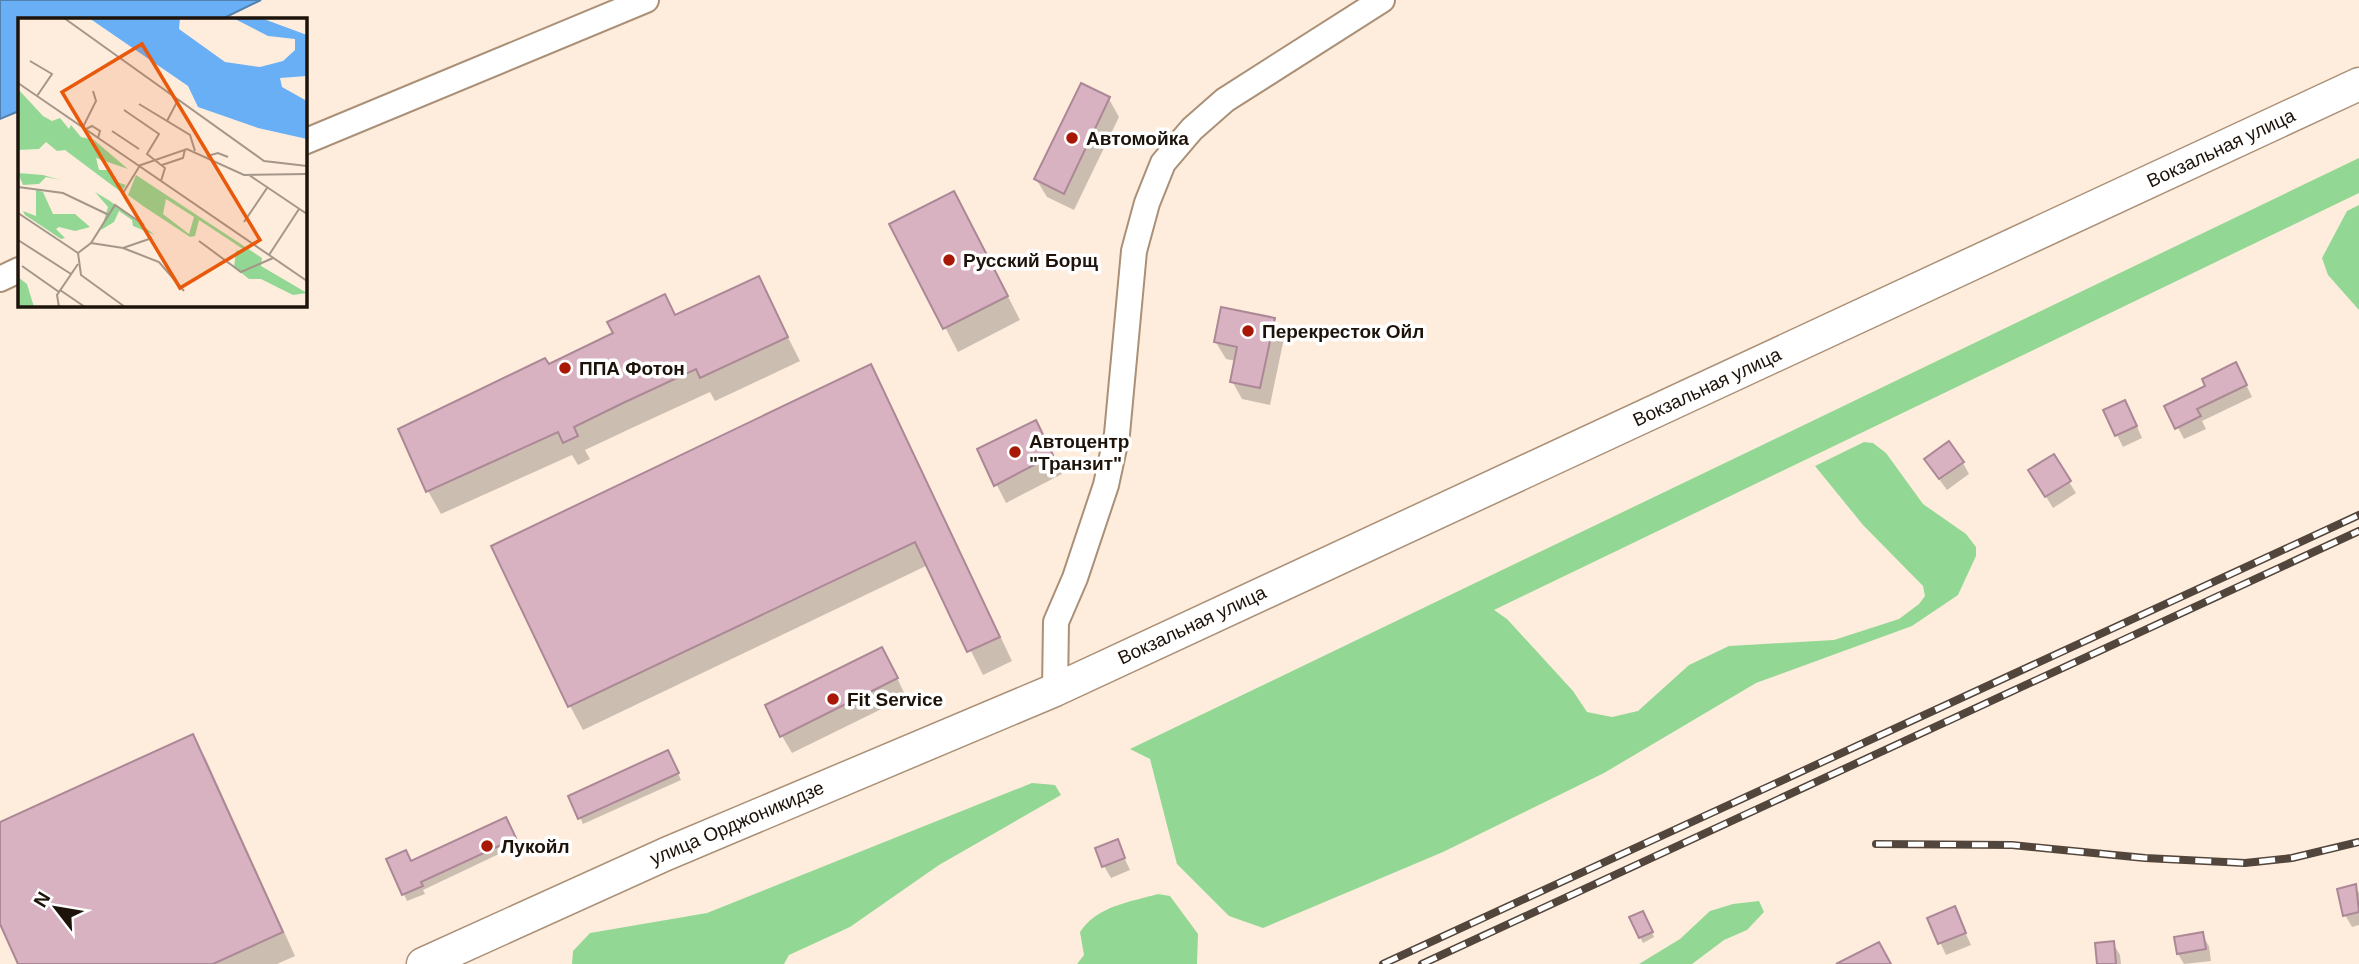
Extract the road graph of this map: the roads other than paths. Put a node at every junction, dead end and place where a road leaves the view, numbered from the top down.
1 (646, 0) edge
2 (1382, 0) edge
3 (2359, 84) edge
4 (306, 141) edge
5 (18, 270) edge
6 (0, 279) edge
7 (1055, 690) junction
8 (423, 964) edge

1 - 4 street
2 - 7 street
3 - 7 main road, Вокзальная улица
5 - 6 street
7 - 8 main road, улица Орджоникидзе

